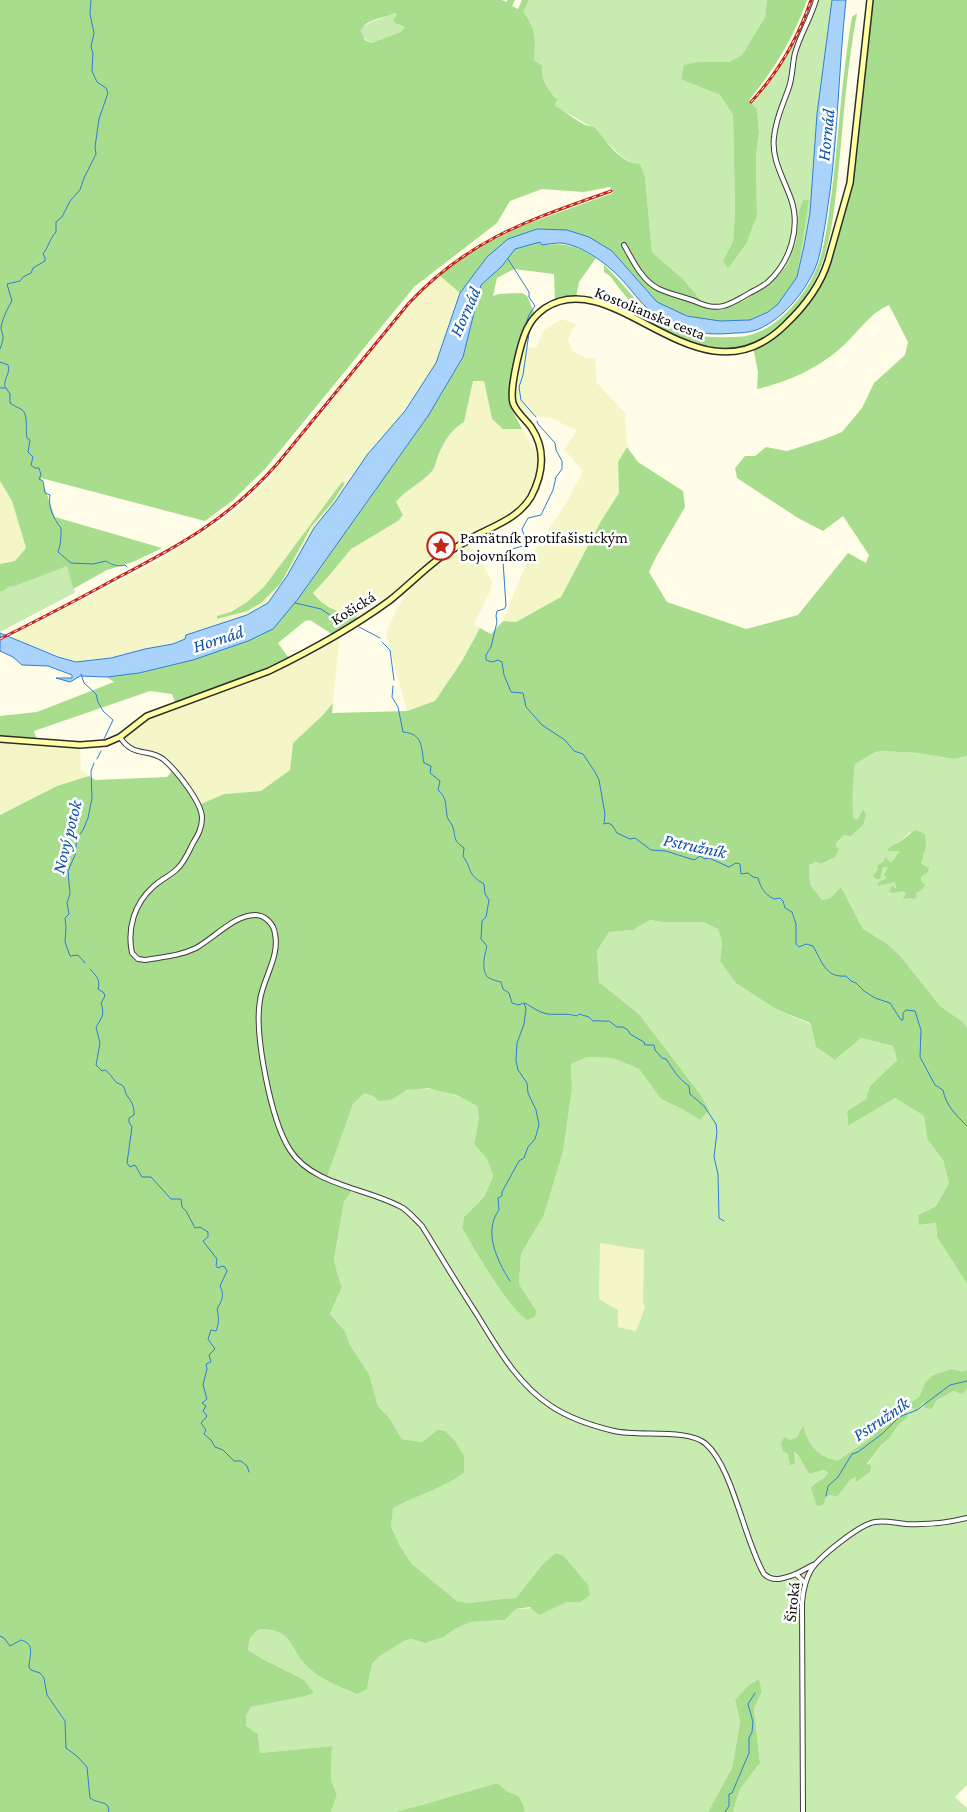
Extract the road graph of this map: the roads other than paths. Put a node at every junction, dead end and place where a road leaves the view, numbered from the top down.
1 (816, 0) edge
2 (870, 0) edge
3 (624, 245) dead end
4 (527, 330) joint
5 (120, 737) junction
6 (0, 739) edge
7 (967, 1518) edge
8 (815, 1564) junction
9 (796, 1574) junction
10 (805, 1583) junction
11 (802, 1812) edge

1 - 3 street
2 - 4 street, Kostolianska cesta
4 - 5 street, Košická
5 - 6 street, Košická
5 - 9 street
7 - 8 street, Široká
8 - 9 street
8 - 10 street, Široká
9 - 10 street
10 - 11 street, Široká

